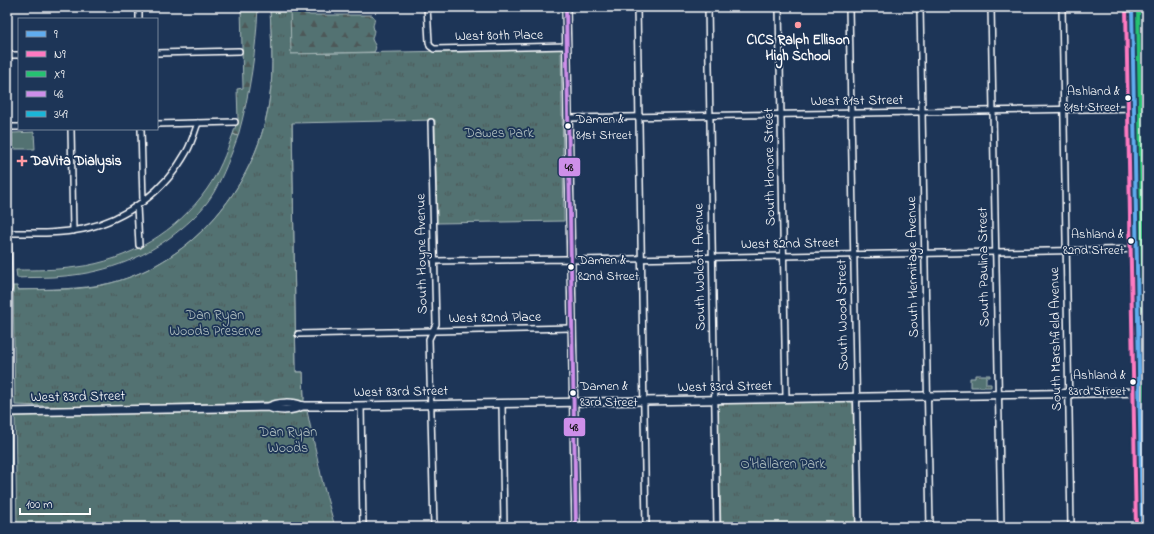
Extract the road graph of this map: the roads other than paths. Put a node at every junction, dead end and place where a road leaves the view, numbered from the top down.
1 (139, 7) edge
2 (427, 7) edge
3 (566, 7) edge
4 (637, 7) edge
5 (708, 7) edge
6 (779, 7) edge
7 (850, 7) edge
8 (920, 7) edge
9 (991, 7) edge
10 (1062, 7) edge
11 (1132, 7) edge
12 (139, 18) edge
13 (567, 46) junction
14 (239, 52) dead end
15 (158, 53) edge
16 (7, 55) edge
17 (18, 55) edge
18 (1134, 108) junction
19 (1147, 108) edge
20 (1063, 110) junction
21 (993, 111) junction
22 (922, 112) junction
23 (851, 113) junction
24 (780, 114) junction
25 (710, 115) junction
26 (639, 116) junction
27 (568, 118) junction
28 (235, 122) dead end
29 (431, 122) dead end
30 (198, 123) junction
31 (158, 124) edge
32 (7, 127) edge
33 (18, 127) edge
34 (71, 130) edge
35 (141, 130) edge
36 (143, 201) junction
37 (137, 206) junction
38 (73, 231) junction
39 (7, 233) edge
40 (7, 237) edge
41 (139, 245) dead end
42 (1147, 249) edge
43 (1137, 250) junction
44 (1066, 251) junction
45 (996, 252) junction
46 (925, 253) junction
47 (854, 255) junction
48 (783, 256) junction
49 (712, 257) junction
50 (571, 259) junction
51 (641, 259) junction
52 (434, 261) junction
53 (8, 270) edge
54 (7, 292) edge
55 (572, 328) junction
56 (432, 331) junction
57 (298, 334) dead end
58 (1143, 392) edge
59 (1069, 394) junction
60 (998, 395) junction
61 (928, 396) junction
62 (856, 397) junction
63 (7, 398) edge
64 (786, 398) junction
65 (714, 400) junction
66 (644, 401) junction
67 (574, 402) junction
68 (502, 403) junction
69 (431, 404) junction
70 (361, 406) junction
71 (7, 412) edge
72 (8, 527) edge
73 (363, 527) edge
74 (434, 527) edge
75 (504, 527) edge
76 (576, 527) edge
77 (646, 527) edge
78 (717, 527) edge
79 (859, 527) edge
80 (930, 527) edge
81 (1001, 527) edge
82 (1071, 527) edge
83 (1142, 527) edge

1 - 12 street
2 - 13 street, West 80th Place
3 - 13 street
4 - 26 street
5 - 25 street, South Wolcott Avenue
6 - 24 street, South Honore Street
7 - 23 street, South Wood Street
8 - 22 street, South Hermitage Avenue
9 - 21 street, South Paulina Street
10 - 20 street, South Marshfield Avenue
11 - 18 street
13 - 27 street
14 - 15 street
16 - 17 street
18 - 19 street, West 81st Street
18 - 20 street, West 81st Street
18 - 43 street
20 - 21 street, West 81st Street
20 - 44 street, South Marshfield Avenue
21 - 22 street, West 81st Street
21 - 45 street, South Paulina Street
22 - 23 street, West 81st Street
22 - 46 street, South Hermitage Avenue
23 - 24 street, West 81st Street
23 - 47 street, South Wood Street
24 - 25 street, West 81st Street
24 - 48 street, South Honore Street
25 - 26 street, West 81st Street
25 - 49 street, South Wolcott Avenue
26 - 27 street, West 81st Street
26 - 51 street
27 - 50 street
28 - 30 street
29 - 52 street, South Hoyne Avenue
30 - 31 street
30 - 36 street
32 - 33 street
34 - 38 street
35 - 36 street
36 - 37 street
37 - 38 street
37 - 41 street
38 - 39 street
40 - 53 street
42 - 43 street, West 82nd Street
43 - 44 street, West 82nd Street
43 - 58 street
44 - 45 street, West 82nd Street
44 - 59 street, South Marshfield Avenue
45 - 46 street, West 82nd Street
45 - 60 street, South Paulina Street
46 - 47 street, West 82nd Street
46 - 61 street, South Hermitage Avenue
47 - 48 street, West 82nd Street
47 - 62 street, South Wood Street
48 - 49 street, West 82nd Street
48 - 64 street, South Honore Street
49 - 51 street, West 82nd Street
49 - 65 street, South Wolcott Avenue
50 - 51 street, West 82nd Street
50 - 52 street, West 82nd Street
50 - 55 street
51 - 66 street
52 - 56 street, South Hoyne Avenue
53 - 54 street
55 - 56 street, West 82nd Place
55 - 67 street
56 - 57 street, West 82nd Place
56 - 69 street, South Hoyne Avenue
58 - 59 street, West 83rd Street
58 - 83 street
59 - 60 street, West 83rd Street
59 - 82 street, South Marshfield Avenue
60 - 61 street, West 83rd Street
60 - 81 street, South Paulina Street
61 - 62 street, West 83rd Street
61 - 80 street, South Hermitage Avenue
62 - 64 street, West 83rd Street
62 - 79 street, South Wood Street
63 - 71 street
64 - 65 street, West 83rd Street
65 - 66 street, West 83rd Street
65 - 78 street, South Wolcott Avenue
66 - 67 street, West 83rd Street
66 - 77 street
67 - 68 street, West 83rd Street
67 - 76 street
68 - 69 street, West 83rd Street
68 - 75 street
69 - 70 street, West 83rd Street
69 - 74 street, South Hoyne Avenue
70 - 71 street, West 83rd Street
70 - 73 street
71 - 72 street

